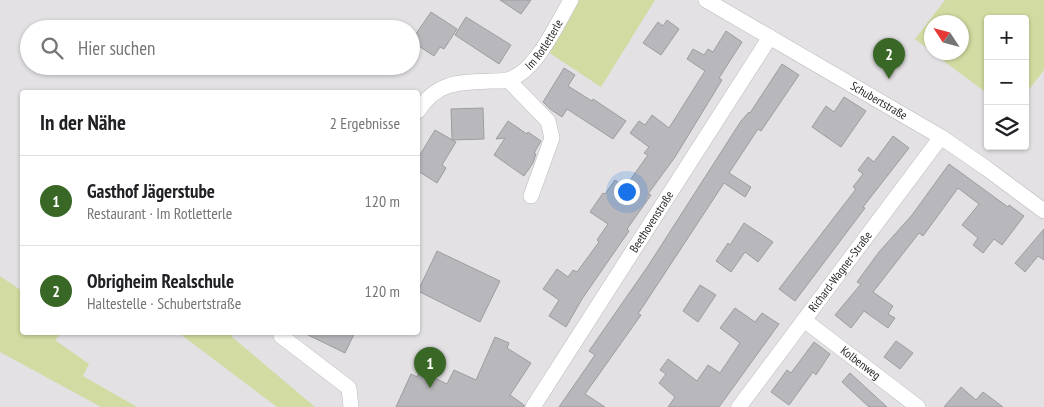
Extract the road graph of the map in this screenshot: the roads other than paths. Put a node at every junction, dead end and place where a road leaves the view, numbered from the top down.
1 (571, 0) edge
2 (706, 0) edge
3 (727, 5) edge
4 (770, 37) junction
5 (508, 80) junction
6 (420, 109) edge
7 (941, 137) junction
8 (531, 196) dead end
9 (1044, 211) edge
10 (804, 320) junction
11 (290, 338) edge
12 (351, 407) edge
13 (533, 407) edge
14 (738, 407) edge
15 (918, 407) edge

1 - 5 street, Im Rotletterle
2 - 3 street, Schubertstraße
3 - 4 street, Schubertstraße
4 - 7 street, Schubertstraße
4 - 13 street, Beethovenstraße
5 - 6 street
5 - 8 street
7 - 9 street, Schubertstraße
7 - 10 street, Richard-Wagner-Straße
10 - 14 street, Richard-Wagner-Straße
10 - 15 street, Kolbenweg
11 - 12 street

